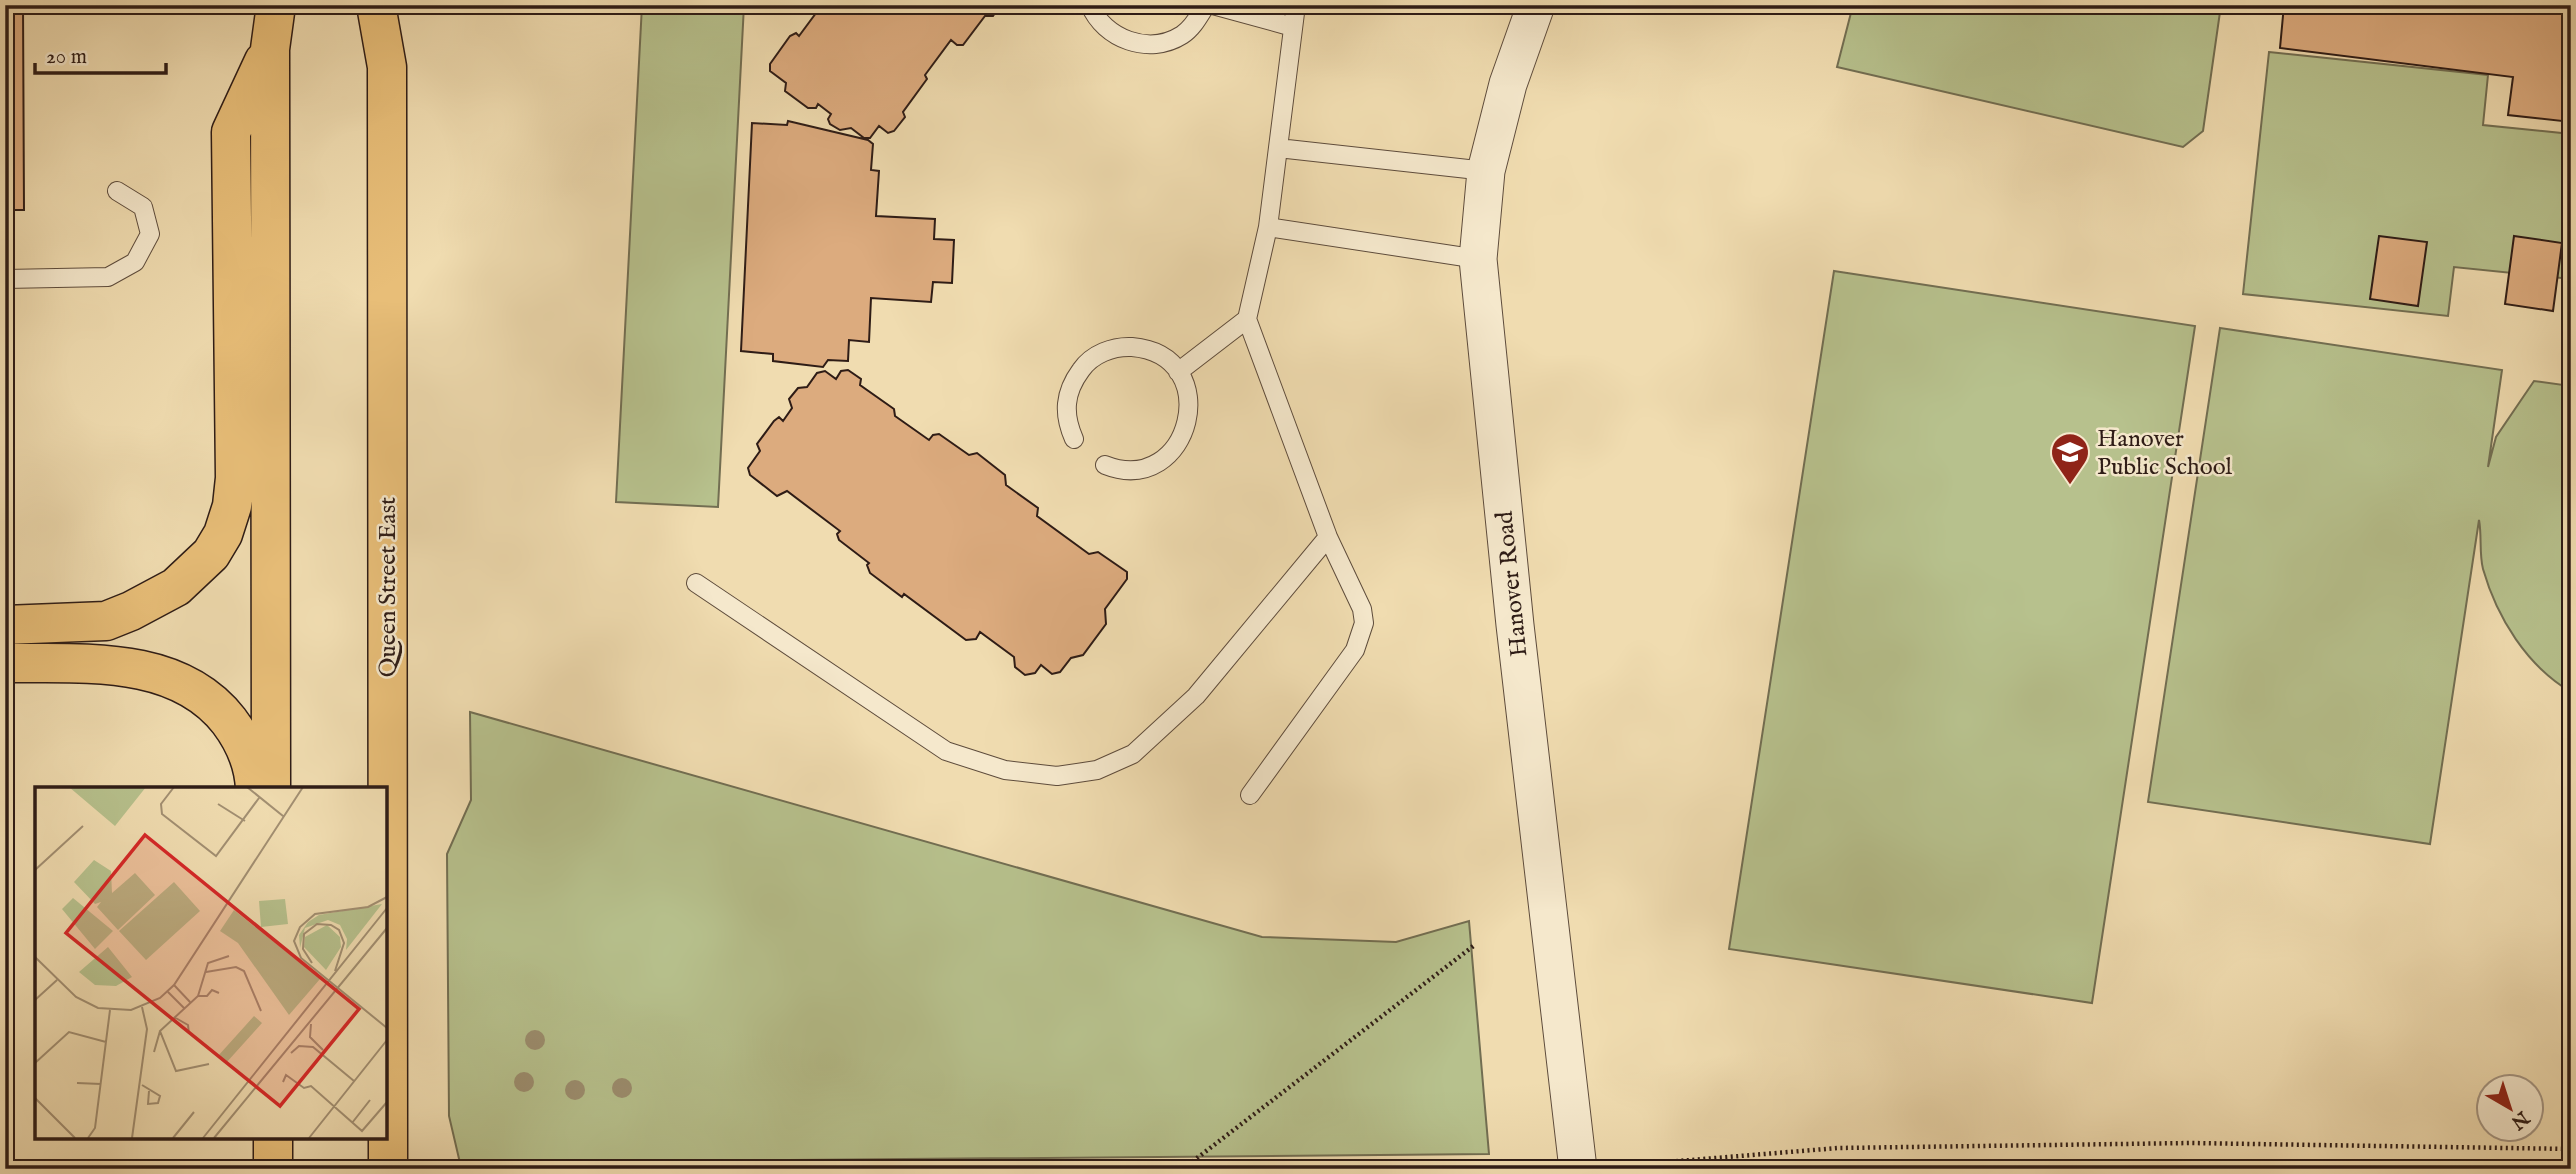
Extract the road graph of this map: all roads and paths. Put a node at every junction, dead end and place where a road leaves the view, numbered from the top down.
1 (276, 5) edge
2 (376, 5) edge
3 (1090, 5) edge
4 (1206, 5) edge
5 (1213, 5) edge
6 (1296, 5) edge
7 (1536, 5) edge
8 (1293, 27) junction
9 (270, 50) junction
10 (1278, 148) junction
11 (1486, 171) junction
12 (117, 191) dead end
13 (1268, 227) junction
14 (1478, 259) junction
15 (5, 279) edge
16 (1247, 319) junction
17 (1178, 372) junction
18 (1074, 439) dead end
19 (1105, 465) dead end
20 (1328, 537) junction
21 (696, 583) dead end
22 (5, 625) edge
23 (5, 663) edge
24 (255, 787) edge
25 (271, 787) edge
26 (1250, 795) dead end
27 (1476, 944) dead end
28 (387, 1115) edge
29 (273, 1139) edge
30 (2571, 1149) edge
31 (1654, 1163) dead end
32 (1186, 1166) junction
33 (1500, 1166) dead end
34 (273, 1169) edge
35 (388, 1169) edge
36 (965, 1169) edge
37 (1578, 1169) edge

1 - 9 main road
2 - 28 main road, Queen Street East
3 - 4 lane
5 - 8 lane
6 - 8 lane
7 - 11 street, Hanover Road
8 - 10 lane
9 - 22 main road
9 - 25 main road
10 - 11 lane
10 - 13 lane
11 - 14 street, Hanover Road
12 - 15 lane
13 - 14 lane
13 - 16 lane
14 - 37 street, Hanover Road
16 - 17 lane
16 - 20 lane
17 - 18 lane
17 - 19 lane
20 - 21 lane
20 - 26 lane
23 - 24 main road
27 - 32 path
28 - 35 main road, Queen Street East
29 - 34 main road
30 - 31 path
32 - 33 path
32 - 36 path

